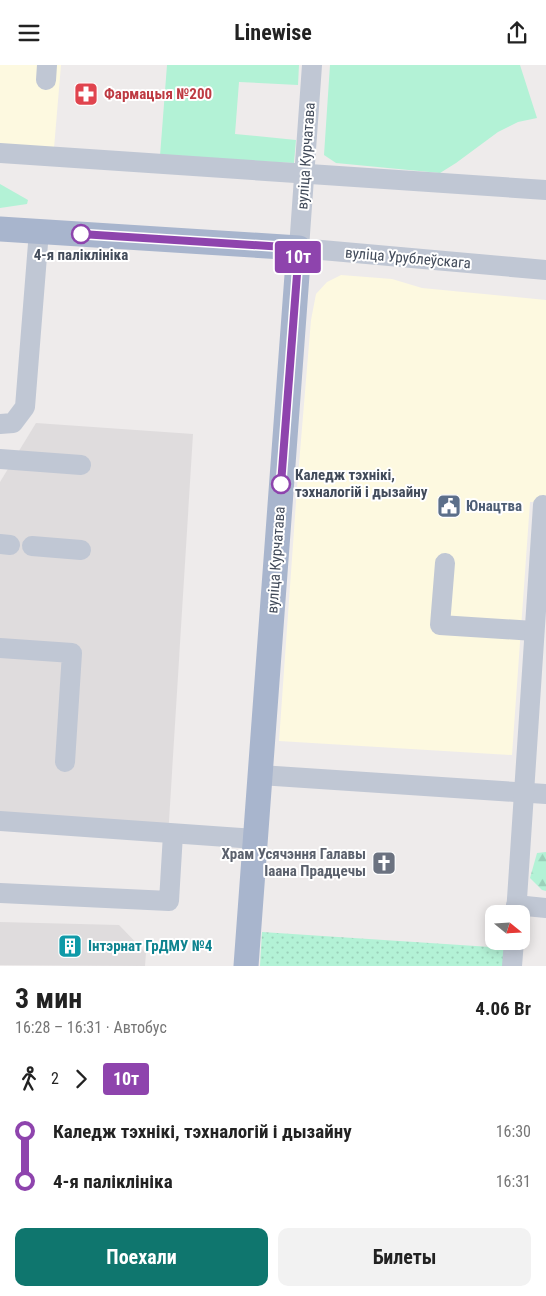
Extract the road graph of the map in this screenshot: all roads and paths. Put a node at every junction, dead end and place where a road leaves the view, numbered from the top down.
1 (312, 65) edge
2 (0, 153) edge
3 (305, 174) junction
4 (546, 190) edge
5 (0, 229) edge
6 (39, 231) junction
7 (299, 248) junction
8 (546, 270) edge
9 (0, 424) edge
10 (0, 459) edge
11 (81, 465) dead end
12 (546, 505) edge
13 (32, 546) dead end
14 (81, 550) dead end
15 (445, 563) dead end
16 (541, 599) edge
17 (534, 631) junction
18 (0, 648) edge
19 (65, 762) dead end
20 (260, 775) junction
21 (525, 793) junction
22 (546, 794) edge
23 (0, 821) edge
24 (173, 834) junction
25 (255, 839) junction
26 (0, 893) edge
27 (516, 905) edge
28 (546, 908) edge
29 (530, 909) edge
30 (513, 950) edge
31 (246, 966) edge
32 (512, 966) edge

1 - 3 street, вуліца Курчатава
2 - 3 street
3 - 4 street
3 - 7 street, вуліца Курчатава
5 - 6 main road, вуліца Урублеўскага
6 - 7 main road, вуліца Урублеўскага
6 - 9 street
7 - 8 street, вуліца Урублеўскага
7 - 20 main road, вуліца Курчатава
10 - 11 street
12 - 16 street
13 - 14 street
15 - 17 street
16 - 17 street
17 - 21 street
18 - 19 street
20 - 21 street
20 - 25 main road, вуліца Курчатава
21 - 22 street
21 - 27 street
23 - 24 street
24 - 25 street
24 - 26 street
25 - 31 main road, вуліца Курчатава
28 - 29 street
30 - 32 street

